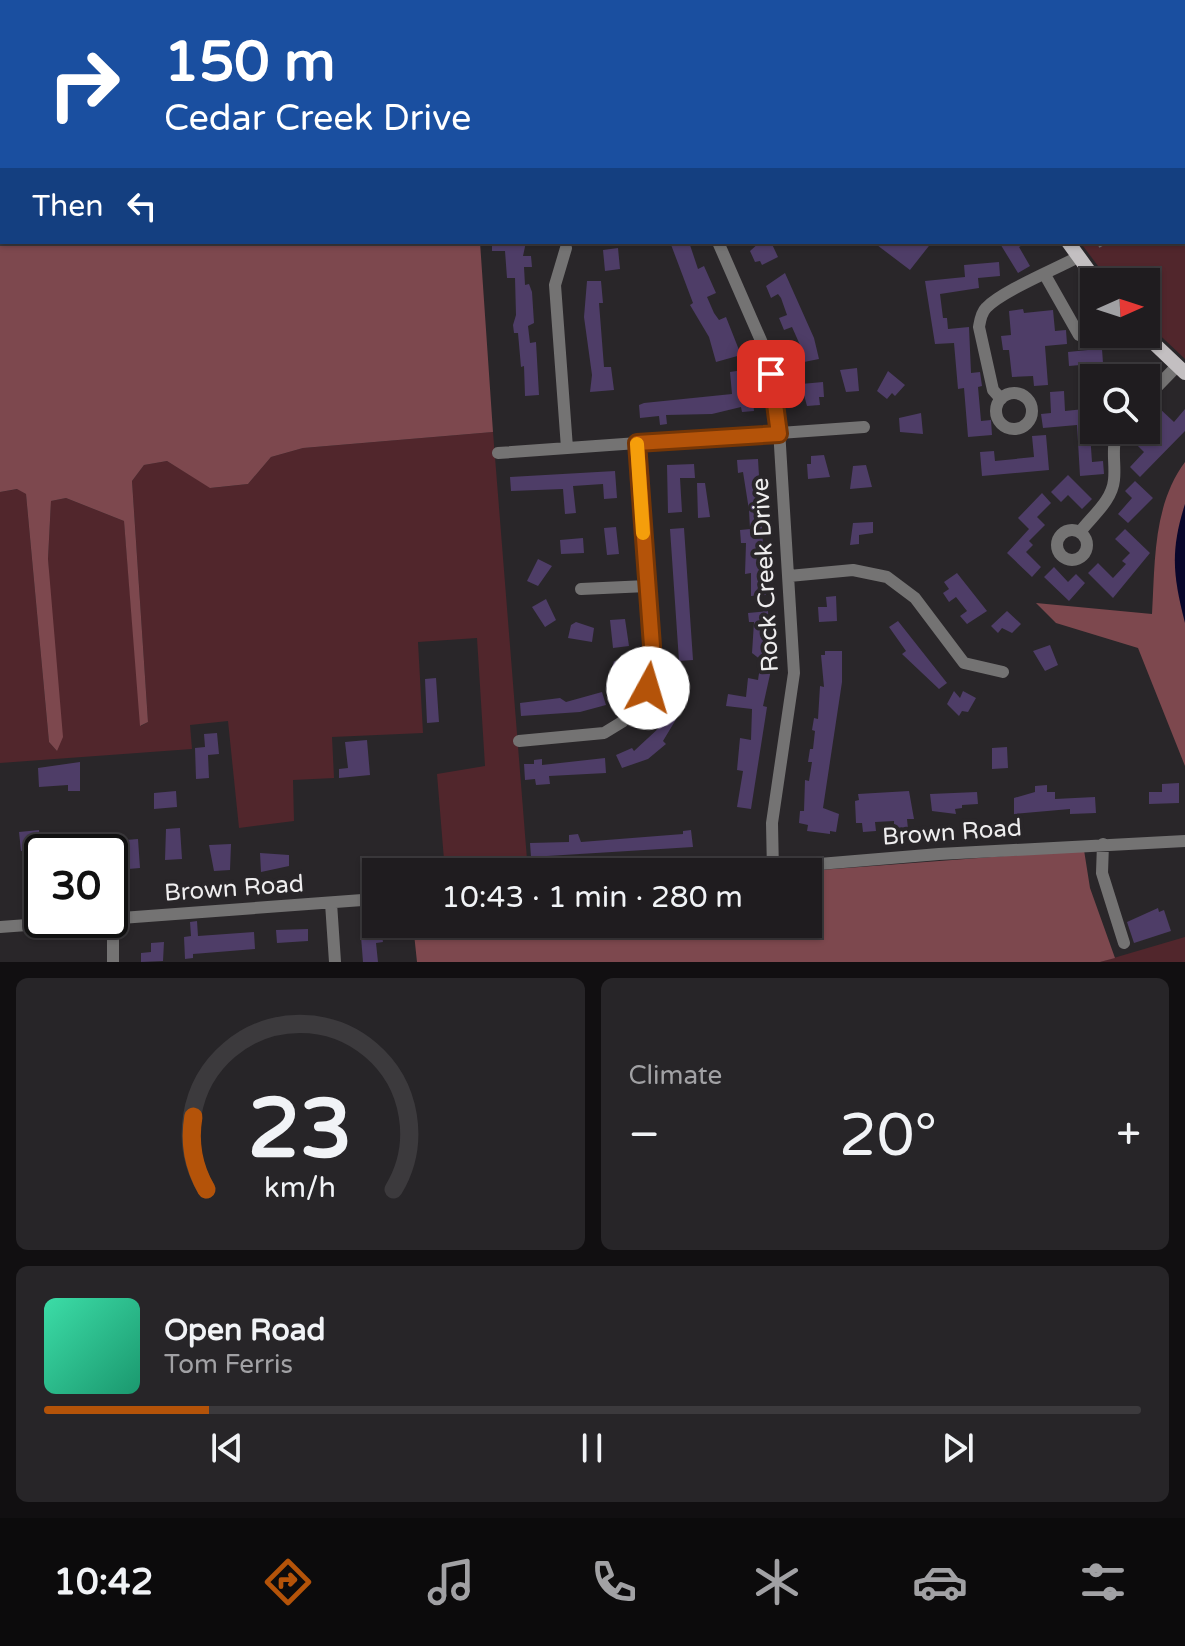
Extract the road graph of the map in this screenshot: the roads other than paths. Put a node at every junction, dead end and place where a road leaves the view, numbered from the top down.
1 (719, 244) edge
2 (1069, 244) edge
3 (566, 248) dead end
4 (1078, 257) junction
5 (1086, 268) edge
6 (1045, 275) junction
7 (1079, 335) dead end
8 (1158, 348) edge
9 (1181, 370) edge
10 (1160, 387) edge
11 (1001, 399) dead end
12 (864, 427) dead end
13 (779, 434) junction
14 (637, 443) junction
15 (1114, 444) edge
16 (567, 448) junction
17 (498, 453) dead end
18 (1080, 532) dead end
19 (789, 576) junction
20 (647, 586) junction
21 (581, 589) dead end
22 (1003, 672) dead end
23 (519, 741) dead end
24 (1185, 841) edge
25 (1103, 844) junction
26 (773, 858) edge
27 (822, 866) edge
28 (362, 900) edge
29 (331, 903) junction
30 (128, 919) edge
31 (24, 926) edge
32 (0, 927) edge
33 (113, 938) edge
34 (1124, 943) dead end
35 (113, 962) edge
36 (335, 962) edge

1 - 13 street, Rock Creek Drive
2 - 4 main road
3 - 16 street
4 - 5 main road
4 - 6 street
6 - 7 street
6 - 11 street
8 - 9 main road
9 - 10 street
12 - 13 street
13 - 14 street
13 - 19 street, Rock Creek Drive
14 - 16 street
14 - 20 street
15 - 18 street
16 - 17 street
19 - 22 street
19 - 26 street, Rock Creek Drive
20 - 21 street
20 - 23 street
24 - 25 street, Brown Road
25 - 27 street, Brown Road
25 - 34 street
28 - 29 street, Brown Road
29 - 30 street, Brown Road
29 - 36 street
31 - 32 street, Brown Road
33 - 35 street

